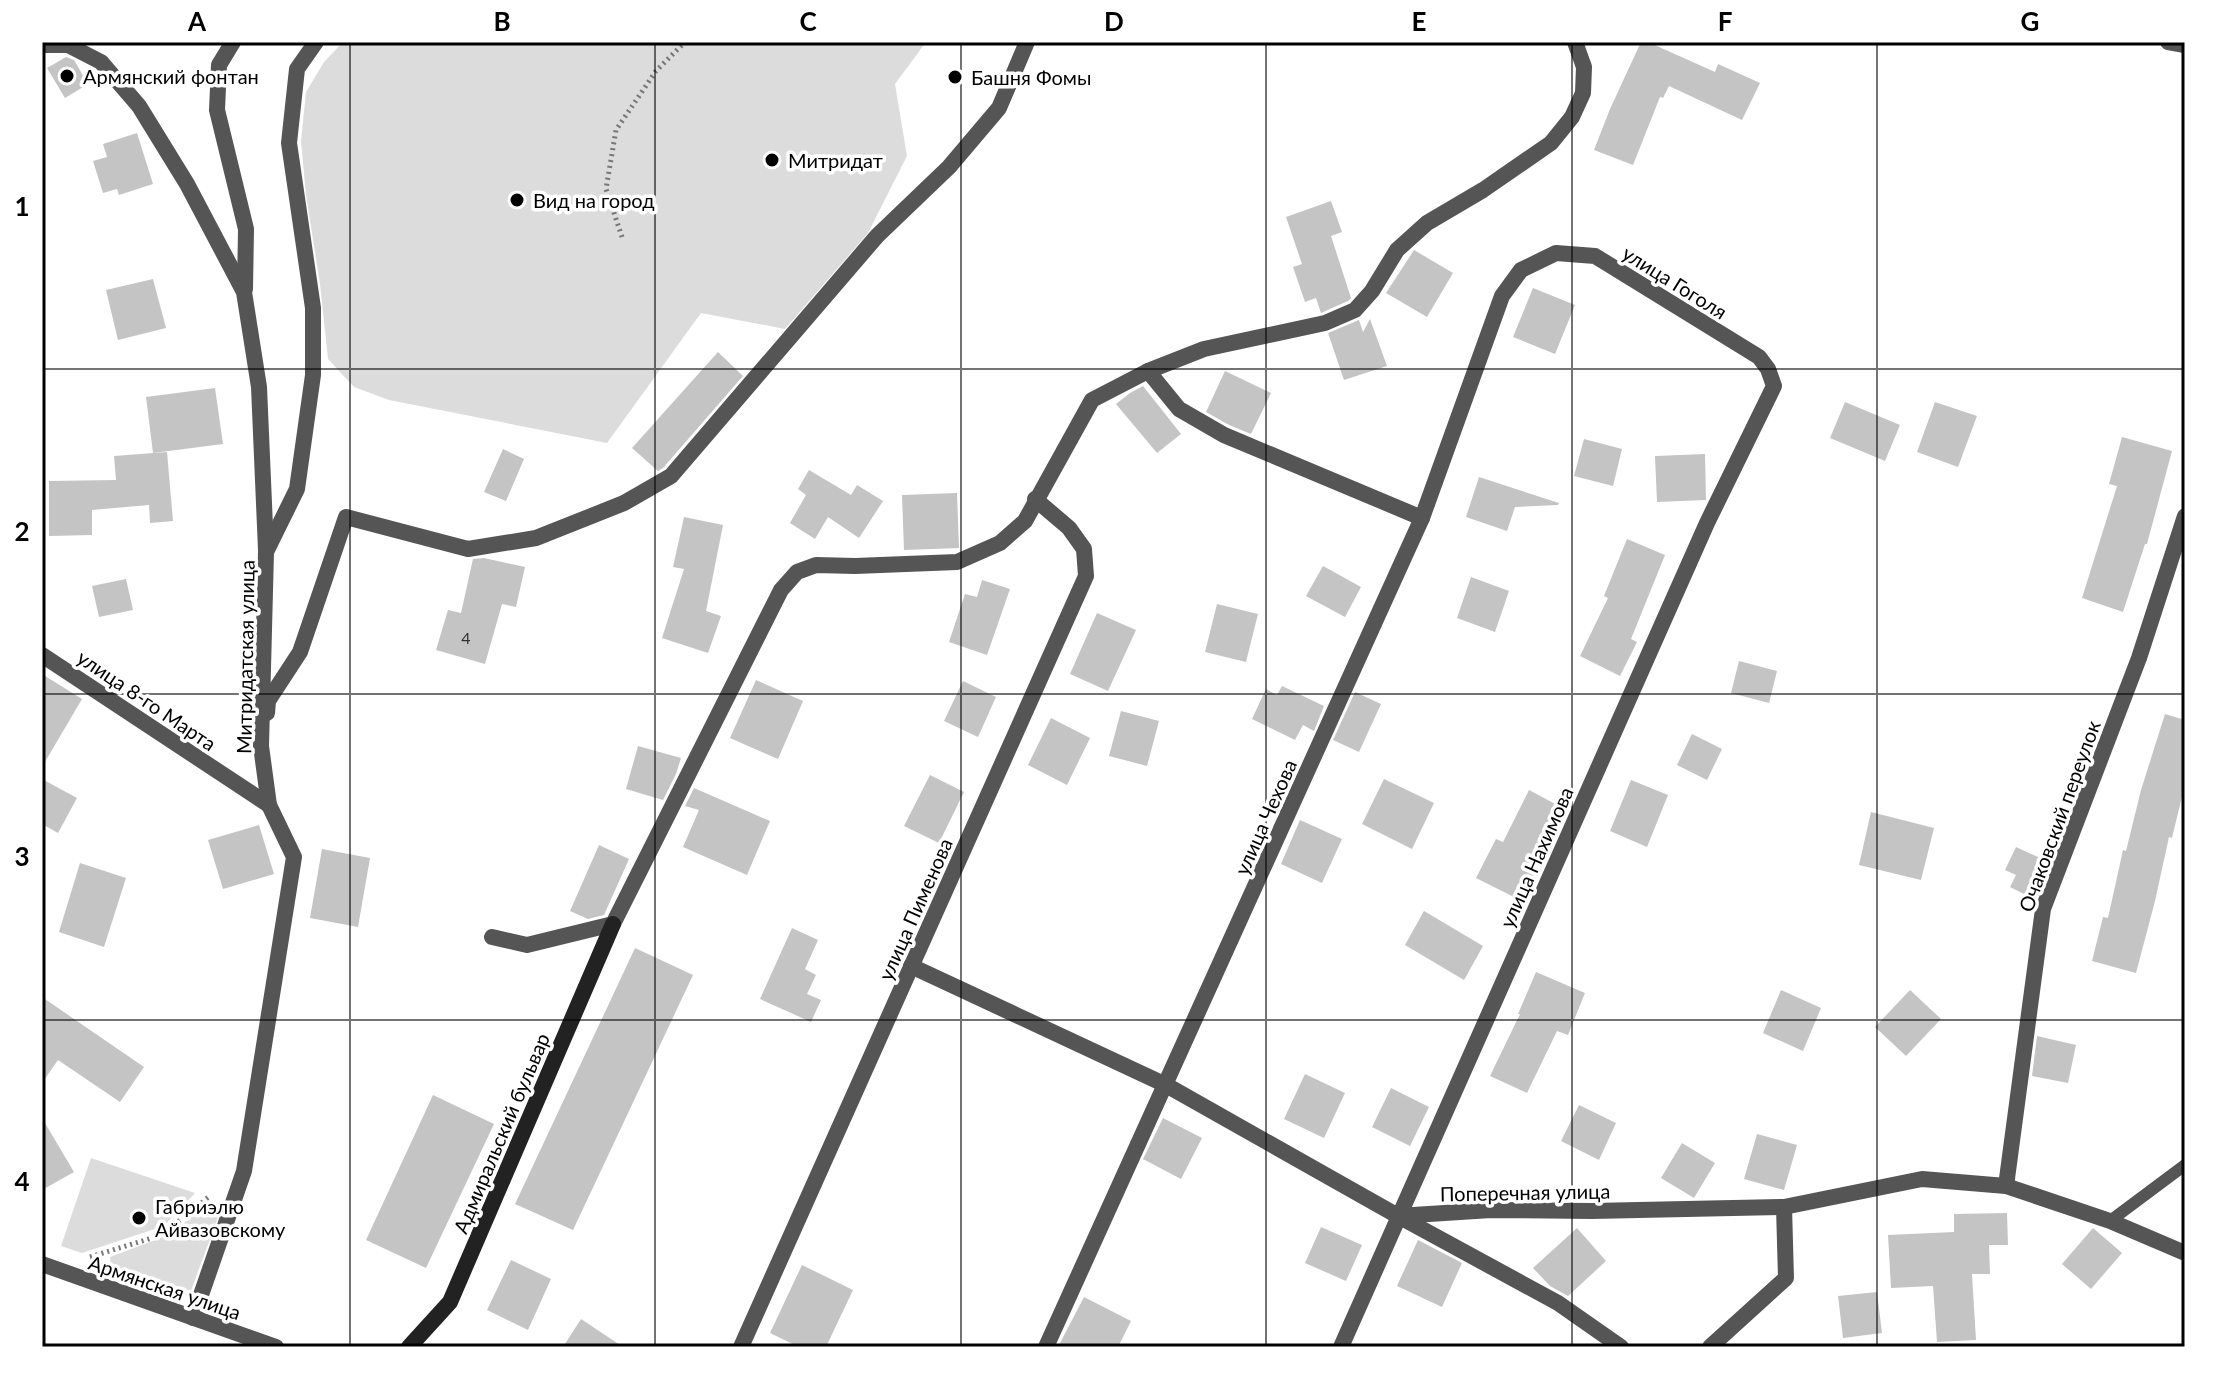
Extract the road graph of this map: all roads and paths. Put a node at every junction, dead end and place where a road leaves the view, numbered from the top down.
1 (233, 42) edge
2 (316, 42) edge
3 (685, 42) edge
4 (1027, 42) edge
5 (1575, 42) edge
6 (2168, 42) edge
7 (42, 45) edge
8 (2185, 45) edge
9 (622, 237) dead end
10 (244, 292) junction
11 (1502, 296) joint
12 (1148, 371) junction
13 (1774, 386) joint
14 (1035, 499) junction
15 (2185, 516) edge
16 (1422, 518) junction
17 (266, 552) junction
18 (42, 655) edge
19 (261, 746) junction
20 (269, 805) junction
21 (613, 924) junction
22 (492, 937) dead end
23 (911, 966) junction
24 (1166, 1085) junction
25 (2185, 1165) edge
26 (241, 1181) junction
27 (2006, 1186) junction
28 (1784, 1207) junction
29 (1398, 1216) junction
30 (2110, 1221) junction
31 (2185, 1253) edge
32 (45, 1271) edge
33 (193, 1318) junction
34 (276, 1347) edge
35 (409, 1347) edge
36 (741, 1347) edge
37 (1046, 1347) edge
38 (1341, 1347) edge
39 (1621, 1347) edge
40 (1710, 1347) edge

1 - 10 street
2 - 17 street, Митридатская улица
3 - 9 path
4 - 19 street
5 - 12 street
6 - 8 street
7 - 10 street
10 - 17 street
11 - 13 street, улица Гоголя
11 - 16 street, улица Чехова
12 - 14 street
12 - 16 street
13 - 29 street, улица Нахимова
14 - 21 street
14 - 23 street, улица Пименова
15 - 27 street, Очаковский переулок
16 - 24 street, улица Чехова
17 - 19 street, Митридатская улица
18 - 20 street, улица 8-го Марта
19 - 20 street, Митридатская улица
20 - 26 street, Митридатская улица
21 - 22 street
21 - 35 street, Адмиральский бульвар
23 - 24 street
23 - 36 street, улица Пименова
24 - 29 street
24 - 37 street, улица Чехова
25 - 30 lane
26 - 32 path
26 - 33 street, Митридатская улица
27 - 28 street, Поперечная улица
27 - 30 street, Поперечная улица
28 - 29 street, Поперечная улица
28 - 40 street
29 - 38 street, улица Нахимова
29 - 39 street
30 - 31 street, Поперечная улица
32 - 33 street, Армянская улица
33 - 34 street, Армянская улица

